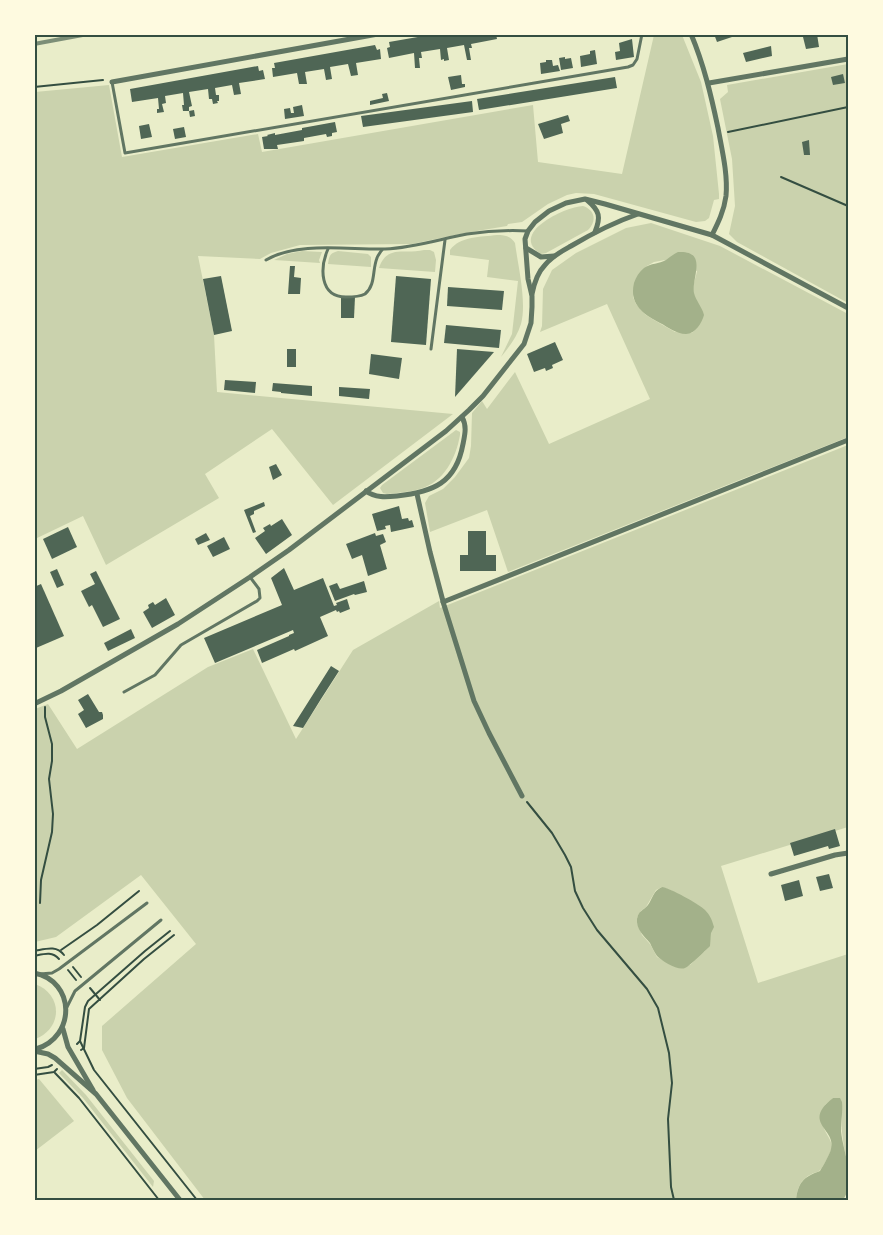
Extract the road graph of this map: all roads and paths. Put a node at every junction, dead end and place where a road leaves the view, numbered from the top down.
1 (378, 34) edge
2 (642, 34) edge
3 (691, 34) edge
4 (849, 59) edge
5 (112, 82) junction
6 (709, 84) junction
7 (34, 87) edge
8 (849, 107) edge
9 (719, 133) junction
10 (781, 177) dead end
11 (585, 199) junction
12 (849, 206) edge
13 (638, 214) junction
14 (528, 231) junction
15 (595, 232) junction
16 (712, 236) junction
17 (445, 240) junction
18 (526, 248) junction
19 (328, 249) junction
20 (382, 249) junction
21 (555, 256) junction
22 (266, 260) dead end
23 (532, 296) junction
24 (849, 308) edge
25 (431, 349) dead end
26 (462, 417) junction
27 (849, 440) edge
28 (366, 491) junction
29 (417, 494) junction
30 (250, 577) junction
31 (443, 603) junction
32 (123, 692) dead end
33 (45, 700) junction
34 (34, 704) edge
35 (522, 796) joint
36 (849, 853) edge
37 (771, 874) dead end
38 (139, 891) dead end
39 (40, 903) dead end
40 (147, 903) dead end
41 (161, 920) dead end
42 (170, 931) dead end
43 (174, 935) dead end
44 (60, 950) dead end
45 (37, 974) edge
46 (91, 998) dead end
47 (99, 1000) dead end
48 (66, 1008) junction
49 (63, 1027) junction
50 (80, 1041) dead end
51 (34, 1050) edge
52 (54, 1072) dead end
53 (96, 1094) junction
54 (159, 1200) edge
55 (180, 1200) edge
56 (197, 1200) edge
57 (674, 1200) edge

1 - 5 street
2 - 5 lane
3 - 6 street
4 - 6 street
5 - 7 path
6 - 9 street
8 - 9 path
9 - 16 street
10 - 12 path
11 - 13 street
11 - 14 street
11 - 15 street
13 - 15 street
13 - 16 street
14 - 17 lane
14 - 18 street
15 - 21 street
16 - 24 street
17 - 20 lane
17 - 25 lane
18 - 21 street
18 - 23 street
19 - 20 lane
19 - 20 lane
19 - 22 lane
21 - 23 street
23 - 26 street
26 - 28 street
26 - 29 street
27 - 31 street
28 - 29 street
28 - 30 street
29 - 31 street
30 - 32 lane
30 - 33 street
31 - 35 street
33 - 34 street
33 - 39 path
35 - 57 path
36 - 37 street
38 - 44 path
40 - 45 lane
41 - 48 lane
42 - 46 path
43 - 47 path
45 - 48 street
48 - 49 street
49 - 51 street
49 - 53 street
50 - 56 path
51 - 53 street
52 - 54 path
53 - 55 street

